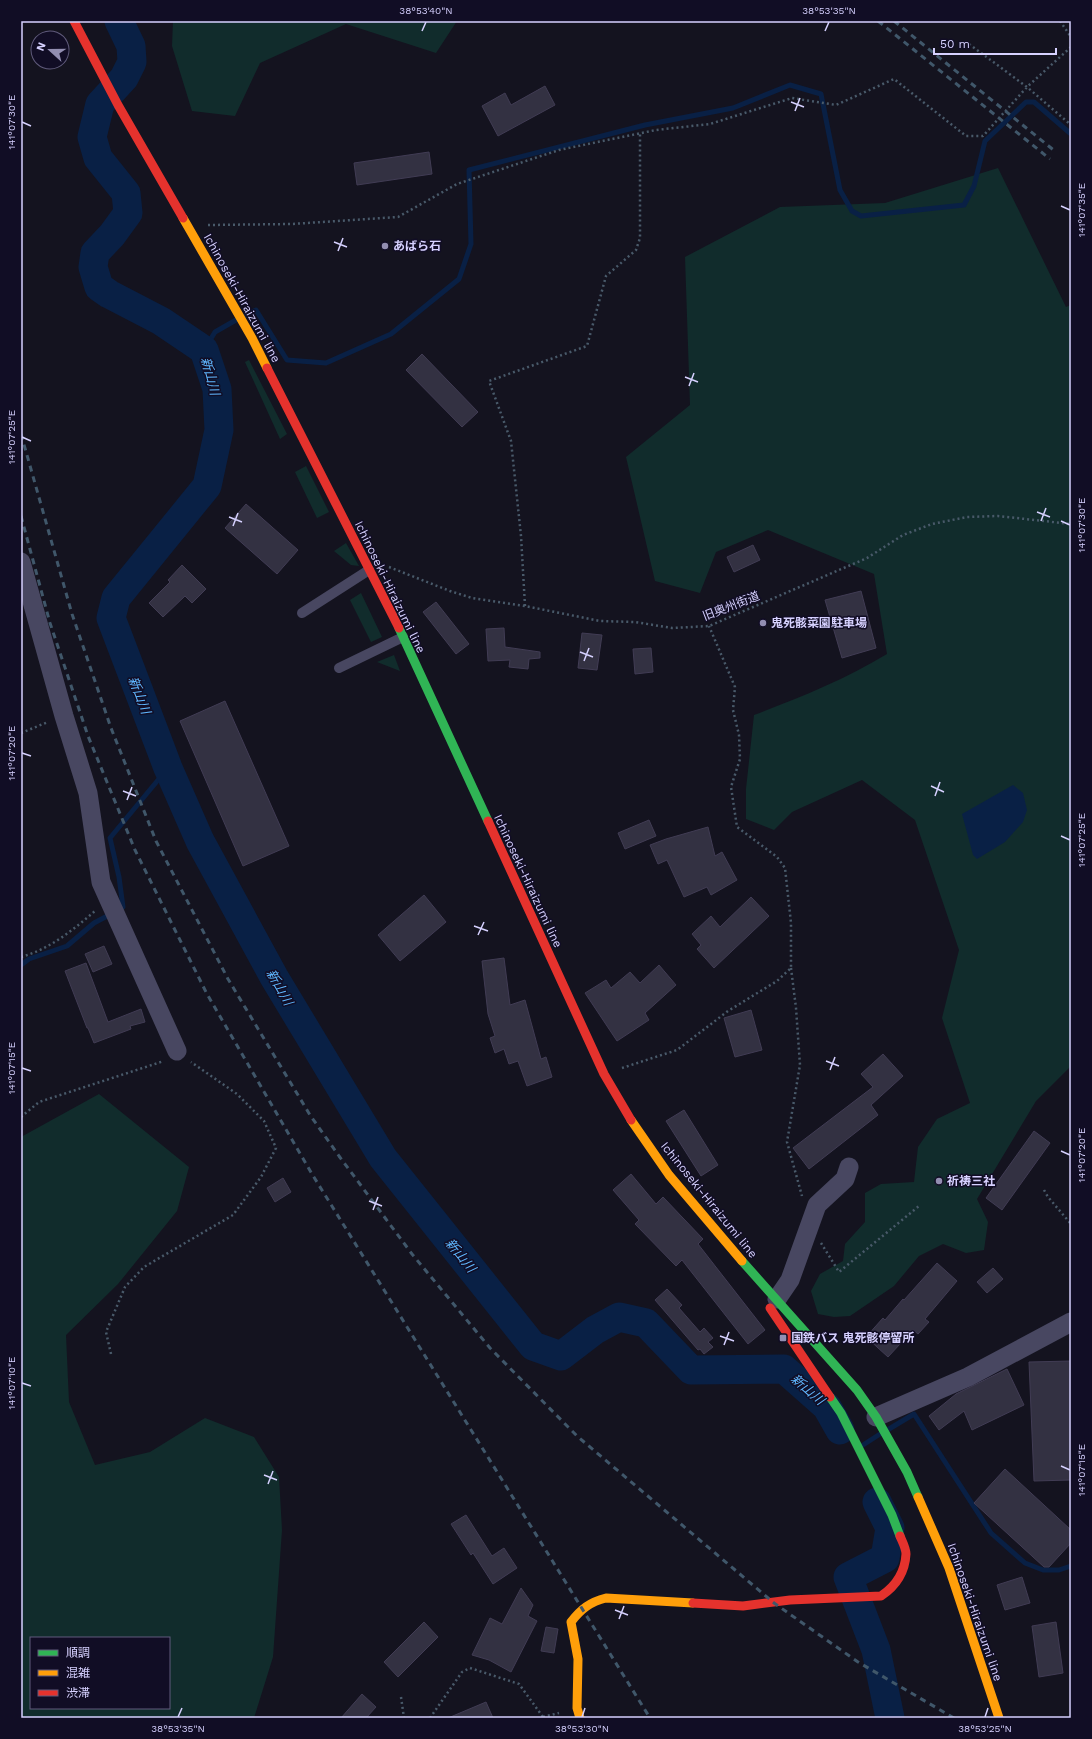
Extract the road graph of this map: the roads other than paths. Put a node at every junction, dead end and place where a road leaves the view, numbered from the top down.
1 (74, 21) edge
2 (21, 562) edge
3 (369, 570) junction
4 (302, 613) dead end
5 (403, 637) junction
6 (339, 668) dead end
7 (178, 1051) road end
8 (849, 1167) dead end
9 (763, 1285) junction
10 (777, 1299) junction
11 (1071, 1322) edge
12 (876, 1417) junction
13 (998, 1715) edge
14 (580, 1718) edge

1 - 3 main road, Ichinoseki-Hiraizumi line
2 - 7 street
3 - 4 lane
3 - 5 main road, Ichinoseki-Hiraizumi line
5 - 6 lane
5 - 9 main road, Ichinoseki-Hiraizumi line
8 - 10 street
9 - 10 main road, Ichinoseki-Hiraizumi line
9 - 14 main road
10 - 12 main road, Ichinoseki-Hiraizumi line
11 - 12 street
12 - 13 main road, Ichinoseki-Hiraizumi line

